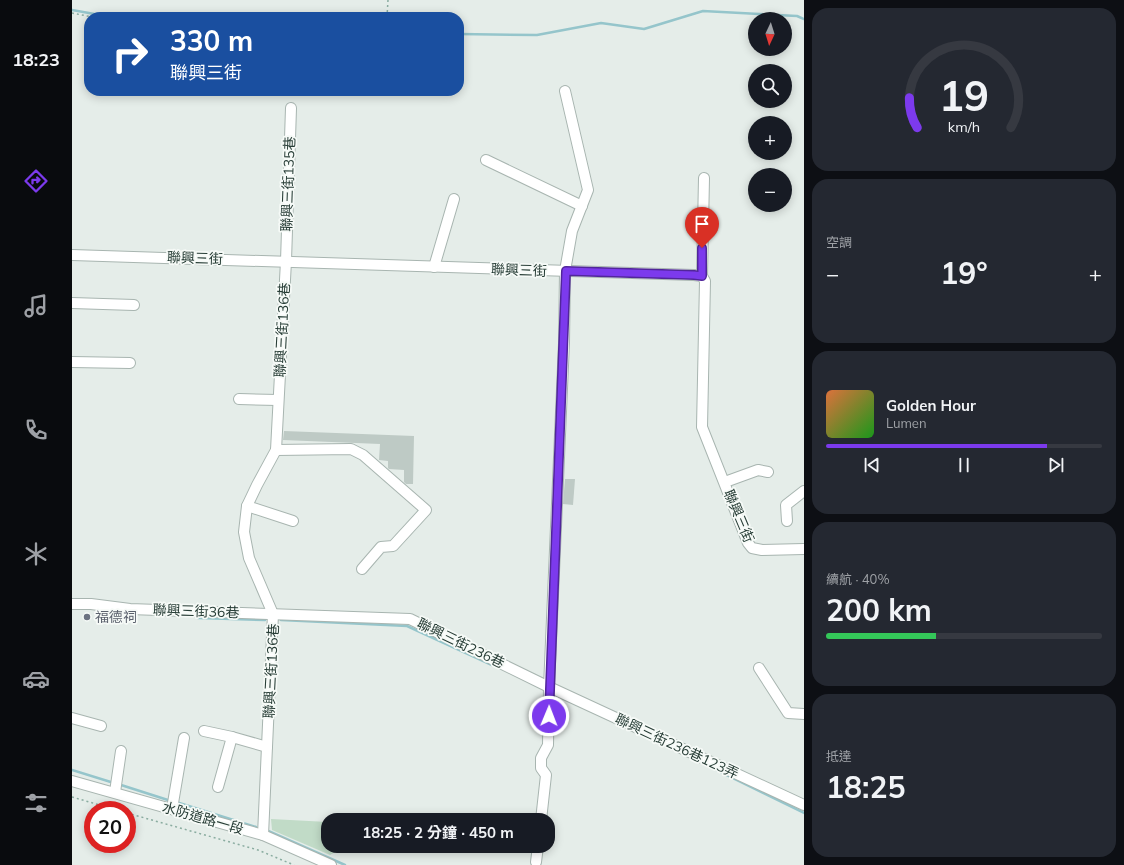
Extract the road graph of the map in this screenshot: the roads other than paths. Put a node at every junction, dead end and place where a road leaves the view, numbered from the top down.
1 (565, 91) dead end
2 (291, 108) dead end
3 (486, 160) dead end
4 (704, 178) dead end
5 (454, 199) dead end
6 (582, 206) junction
7 (72, 255) edge
8 (286, 261) junction
9 (434, 267) junction
10 (566, 271) junction
11 (702, 276) junction
12 (72, 303) edge
13 (134, 305) dead end
14 (72, 362) edge
15 (130, 363) dead end
16 (239, 399) dead end
17 (278, 400) junction
18 (276, 450) junction
19 (768, 472) dead end
20 (725, 482) junction
21 (804, 491) edge
22 (247, 506) junction
23 (293, 521) dead end
24 (787, 521) dead end
25 (804, 549) edge
26 (362, 569) dead end
27 (72, 604) edge
28 (273, 614) junction
29 (759, 668) dead end
30 (549, 687) junction
31 (804, 714) edge
32 (72, 718) edge
33 (101, 726) dead end
34 (204, 731) dead end
35 (232, 737) junction
36 (184, 738) dead end
37 (267, 747) junction
38 (122, 751) dead end
39 (72, 781) edge
40 (116, 787) junction
41 (218, 787) dead end
42 (172, 804) junction
43 (804, 805) edge
44 (542, 813) edge
45 (263, 835) junction
46 (537, 853) edge
47 (536, 862) dead end
48 (331, 865) edge

1 - 6 street
2 - 8 street, 聯興三街135巷
3 - 6 street
4 - 11 street
5 - 9 street
6 - 10 street
7 - 8 street, 聯興三街
8 - 9 street, 聯興三街
8 - 17 street, 聯興三街136巷
9 - 10 street, 聯興三街
10 - 11 street, 聯興三街
10 - 30 street
11 - 20 street, 聯興三街
12 - 13 street
14 - 15 street
16 - 17 street
17 - 18 street, 聯興三街136巷
18 - 22 street, 聯興三街136巷
18 - 26 street
19 - 20 street
20 - 25 street, 聯興三街
21 - 24 street
22 - 23 street
22 - 28 street, 聯興三街136巷
27 - 28 street, 聯興三街36巷
28 - 30 street, 聯興三街236巷
28 - 37 street, 聯興三街136巷
29 - 31 street
30 - 43 street, 聯興三街236巷123弄
30 - 44 street
32 - 33 street
34 - 35 street
35 - 37 street
35 - 41 street
36 - 42 street
37 - 45 street, 聯興三街136巷
38 - 40 street
39 - 40 street, 水防道路一段
40 - 42 street, 水防道路一段
42 - 45 street, 水防道路一段
45 - 48 street, 水防道路一段
46 - 47 street

